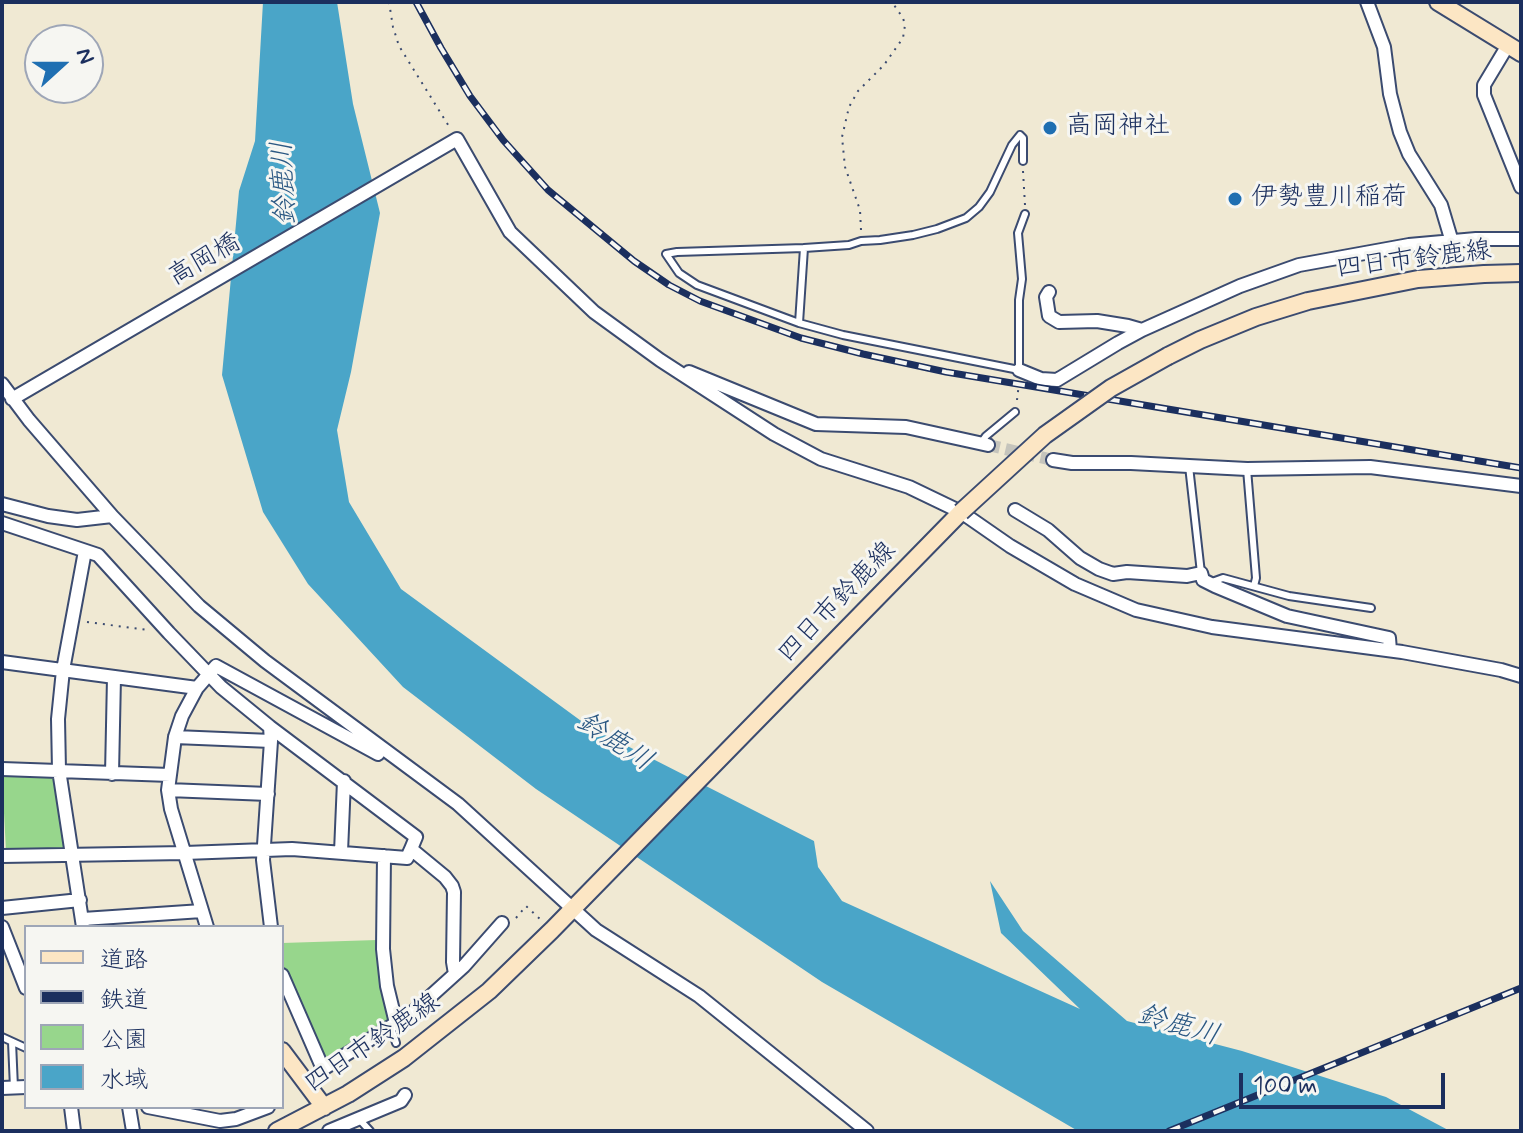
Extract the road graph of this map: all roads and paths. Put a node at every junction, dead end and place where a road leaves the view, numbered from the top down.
1 (389, 2) edge
2 (892, 2) edge
3 (1367, 2) edge
4 (1438, 2) edge
5 (1514, 49) edge
6 (453, 142) junction
7 (1023, 161) joint
8 (1521, 187) edge
9 (1025, 214) joint
10 (1521, 239) edge
11 (861, 241) junction
12 (1452, 242) junction
13 (804, 248) junction
14 (1521, 273) edge
15 (1049, 292) dead end
16 (799, 323) junction
17 (1142, 330) junction
18 (660, 360) junction
19 (1019, 370) junction
20 (2, 384) edge
21 (12, 399) junction
22 (1015, 412) joint
23 (984, 444) joint
24 (1053, 460) tunnel mouth
25 (1189, 466) junction
26 (1247, 469) junction
27 (1521, 486) edge
28 (2, 504) edge
29 (1015, 510) dead end
30 (961, 512) junction
31 (112, 516) junction
32 (2, 523) edge
33 (85, 551) junction
34 (1205, 578) junction
35 (1254, 586) junction
36 (1371, 608) dead end
37 (73, 620) junction
38 (169, 633) junction
39 (1390, 650) junction
40 (2, 662) edge
41 (63, 670) junction
42 (208, 674) junction
43 (1521, 676) edge
44 (114, 677) junction
45 (197, 688) junction
46 (271, 734) junction
47 (175, 737) junction
48 (2, 769) edge
49 (59, 770) junction
50 (112, 774) junction
51 (170, 775) junction
52 (416, 775) junction
53 (344, 781) junction
54 (168, 790) junction
55 (268, 794) junction
56 (2, 827) edge
57 (411, 849) junction
58 (265, 850) junction
59 (341, 852) junction
60 (185, 853) junction
61 (73, 855) junction
62 (3, 856) edge
63 (384, 856) junction
64 (80, 900) junction
65 (576, 906) junction
66 (2, 908) edge
67 (202, 911) junction
68 (83, 923) edge
69 (502, 923) joint
70 (206, 925) edge
71 (271, 925) edge
72 (2, 927) edge
73 (552, 930) junction
74 (455, 974) junction
75 (284, 980) edge
76 (24, 983) edge
77 (394, 1025) junction
78 (2, 1037) edge
79 (12, 1042) junction
80 (396, 1043) dead end
81 (24, 1047) edge
82 (284, 1054) edge
83 (14, 1088) edge
84 (404, 1089) dead end
85 (324, 1107) junction
86 (71, 1109) edge
87 (129, 1109) edge
88 (168, 1109) edge
89 (262, 1109) edge
90 (359, 1119) junction
91 (74, 1131) edge
92 (133, 1131) edge
93 (277, 1131) edge
94 (329, 1131) edge
95 (370, 1131) edge
96 (867, 1131) edge

1 - 6 path
2 - 11 path
3 - 12 street
4 - 5 main road
5 - 8 street
6 - 18 street
6 - 21 street, 高岡橋
7 - 9 path
7 - 11 lane
9 - 19 lane
10 - 12 street
11 - 13 lane
12 - 17 street
13 - 16 lane
13 - 16 lane
14 - 30 main road, 四日市鈴鹿線, bridge
15 - 17 street
16 - 19 lane
17 - 19 street
18 - 23 street
18 - 30 street
19 - 22 path
20 - 21 street
21 - 31 street
22 - 23 lane
24 - 25 street
25 - 26 street
25 - 34 lane
26 - 27 street
26 - 35 lane
28 - 31 street
29 - 34 street
30 - 39 street
30 - 65 main road, 四日市鈴鹿線
31 - 52 street
32 - 33 street
33 - 37 street
33 - 38 street
34 - 35 lane
34 - 39 street
35 - 36 lane
37 - 38 path
37 - 41 street
38 - 42 street
39 - 43 street
40 - 41 street
41 - 44 street
41 - 49 street
42 - 45 street
42 - 46 street
42 - 52 street
44 - 45 street
44 - 50 street
45 - 47 street
46 - 47 street
46 - 53 street
46 - 55 street
47 - 51 street
48 - 49 street
49 - 50 street
49 - 61 street
50 - 51 street
51 - 54 street
52 - 65 street
53 - 57 street
53 - 59 street
54 - 55 street
54 - 60 street
55 - 58 street
56 - 62 path
57 - 63 street
57 - 74 street
58 - 59 street
58 - 60 street
58 - 71 street
59 - 63 street
60 - 61 street
60 - 67 street
61 - 62 street
61 - 64 street
63 - 77 street
64 - 66 street
64 - 68 street
65 - 73 main road, 四日市鈴鹿線
65 - 96 street
67 - 68 street
67 - 70 street
69 - 73 path
69 - 74 street
72 - 76 street
73 - 85 main road, 四日市鈴鹿線
74 - 77 street
75 - 77 street
77 - 80 lane
78 - 79 lane
79 - 81 lane
79 - 83 lane
82 - 85 main road
84 - 90 street
85 - 93 main road, 四日市鈴鹿線
86 - 91 street
87 - 92 street
88 - 89 street
90 - 94 street
90 - 95 lane

